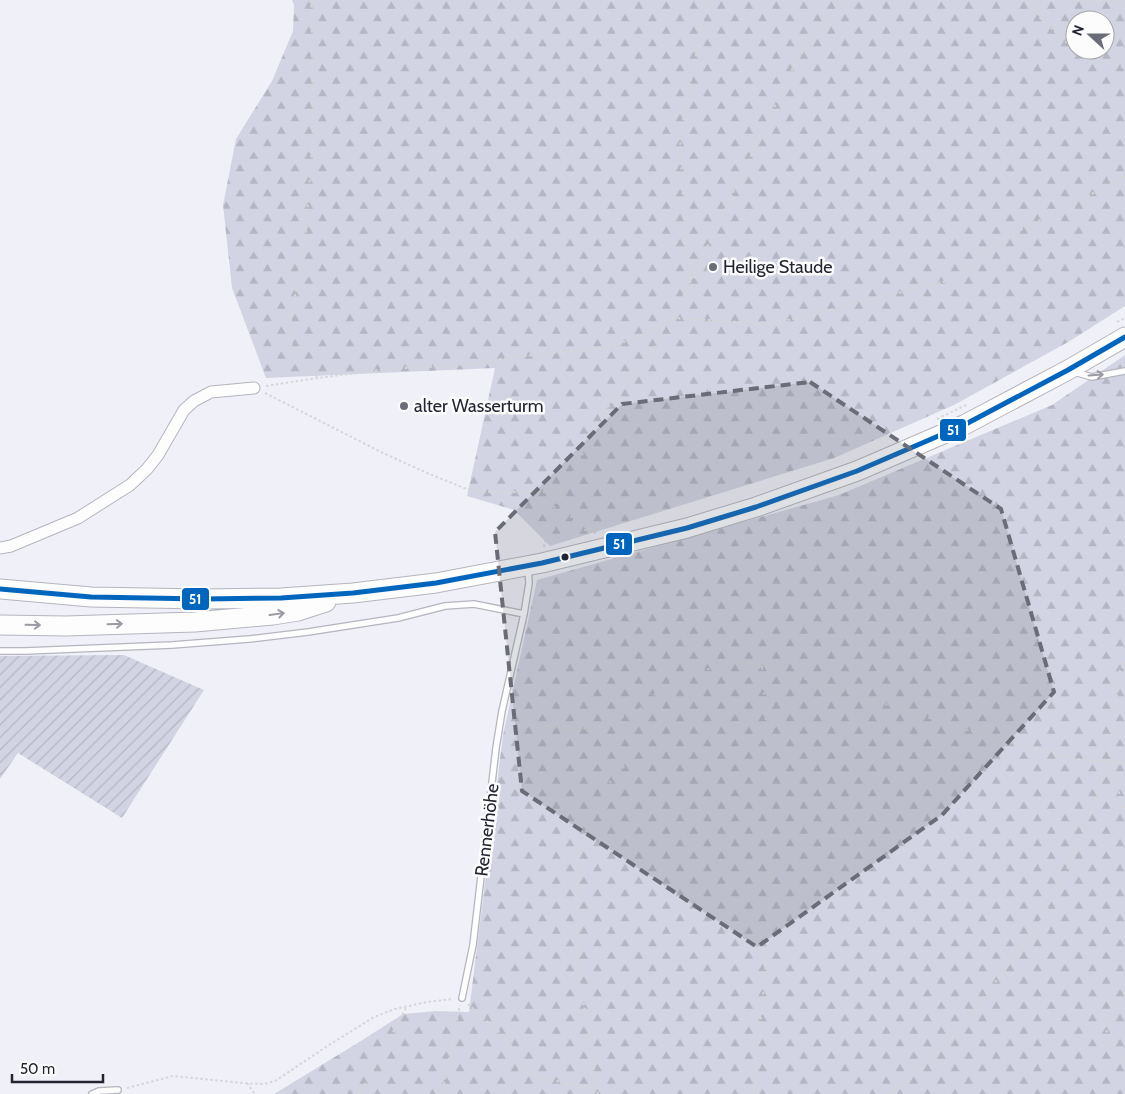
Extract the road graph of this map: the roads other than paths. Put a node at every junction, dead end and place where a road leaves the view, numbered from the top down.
1 (1121, 330) edge
2 (1068, 370) junction
3 (1125, 371) edge
4 (254, 388) road end
5 (0, 548) edge
6 (535, 564) junction
7 (0, 589) edge
8 (353, 593) junction
9 (524, 614) junction
10 (0, 625) edge
11 (0, 651) edge
12 (462, 998) road end
13 (118, 1090) road end
14 (92, 1094) edge

1 - 2 main road
2 -> 3 lane
2 - 6 main road
4 - 5 street
6 - 8 main road
6 - 9 lane, Rennerhöhe
7 - 8 main road
10 -> 8 main road
9 - 11 lane
9 - 12 lane, Rennerhöhe
13 - 14 lane

